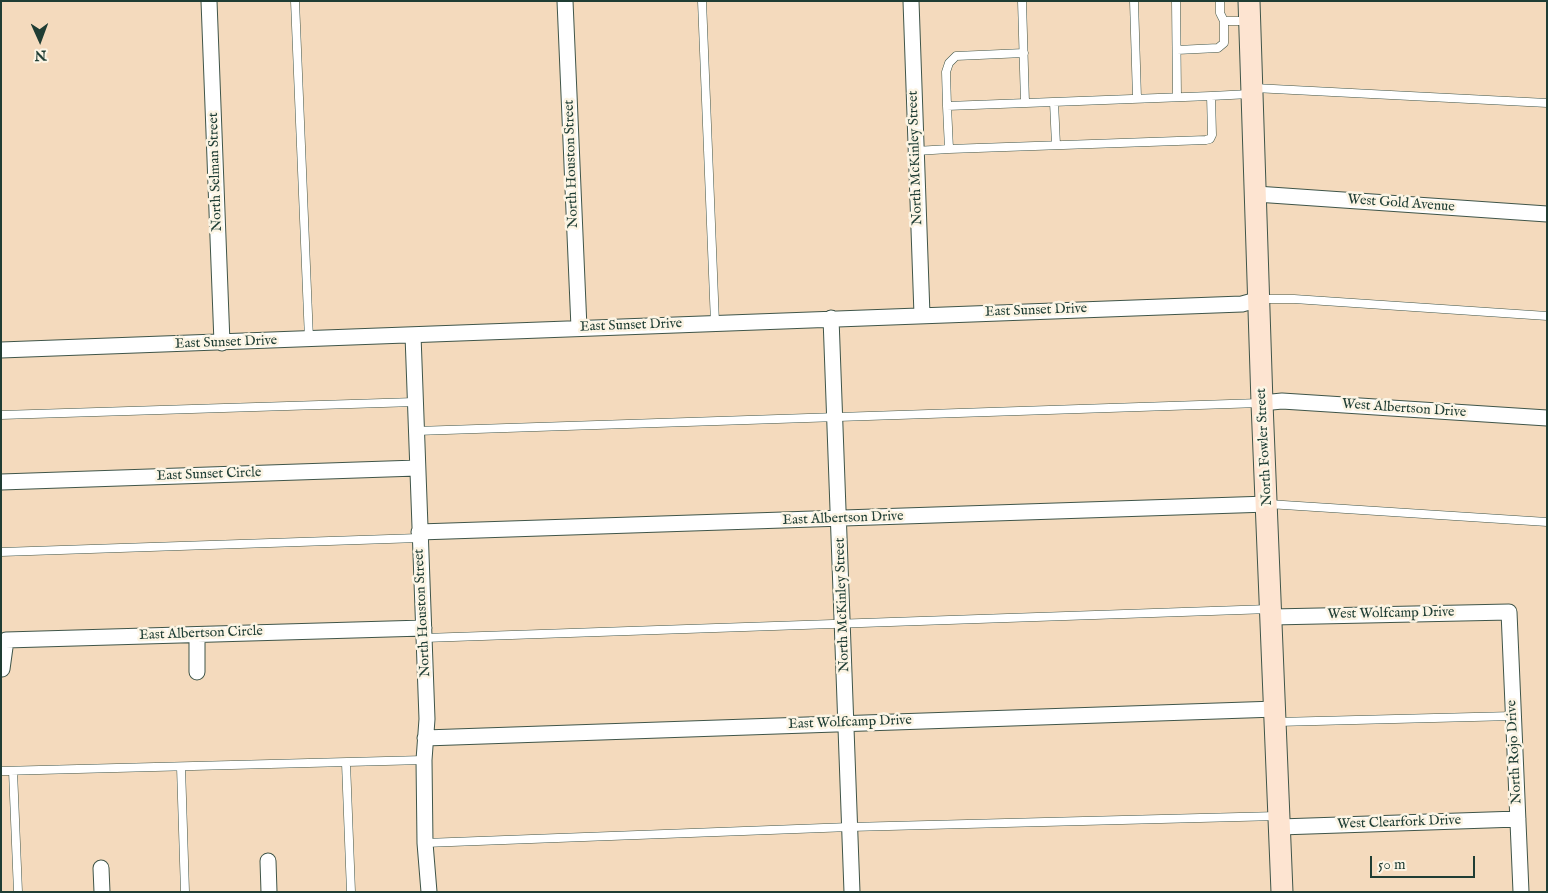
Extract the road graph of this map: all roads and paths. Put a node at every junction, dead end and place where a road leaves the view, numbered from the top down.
1 (209, 1) edge
2 (295, 1) edge
3 (565, 1) edge
4 (702, 1) edge
5 (911, 1) edge
6 (1022, 1) edge
7 (1134, 1) edge
8 (1176, 1) edge
9 (1220, 1) edge
10 (1249, 11) edge
11 (1224, 21) junction
12 (1177, 50) junction
13 (1024, 53) junction
14 (1252, 91) junction
15 (1210, 96) junction
16 (1177, 97) junction
17 (1137, 98) junction
18 (1054, 102) junction
19 (1025, 103) junction
20 (1547, 103) edge
21 (947, 106) junction
22 (1056, 145) junction
23 (949, 149) junction
24 (916, 151) junction
25 (1256, 194) junction
26 (1547, 214) edge
27 (1260, 299) junction
28 (922, 315) junction
29 (1547, 316) edge
30 (831, 318) junction
31 (715, 323) junction
32 (579, 328) junction
33 (413, 335) junction
34 (309, 339) junction
35 (222, 343) junction
36 (1, 350) edge
37 (415, 402) junction
38 (1262, 403) junction
39 (1, 415) edge
40 (836, 416) junction
41 (1547, 418) edge
42 (416, 431) junction
43 (417, 468) junction
44 (1, 482) edge
45 (1268, 504) junction
46 (840, 519) junction
47 (1547, 522) edge
48 (419, 535) junction
49 (1, 552) edge
50 (1509, 612) joint
51 (1272, 613) junction
52 (843, 622) junction
53 (424, 633) junction
54 (197, 636) junction
55 (4, 640) edge
56 (2, 669) edge
57 (197, 672) dead end
58 (1276, 716) junction
59 (1512, 716) junction
60 (847, 724) junction
61 (425, 738) junction
62 (424, 760) junction
63 (346, 763) junction
64 (181, 766) junction
65 (1, 771) edge
66 (13, 771) junction
67 (1518, 819) junction
68 (1280, 821) junction
69 (850, 827) junction
70 (425, 843) junction
71 (268, 861) dead end
72 (101, 868) dead end
73 (18, 892) edge
74 (102, 892) edge
75 (186, 892) edge
76 (269, 892) edge
77 (351, 892) edge
78 (429, 892) edge
79 (852, 892) edge
80 (1282, 892) edge
81 (1521, 892) edge

1 - 35 street, North Selman Street
2 - 34 lane
3 - 32 street, North Houston Street
4 - 31 lane
5 - 24 street, North McKinley Street
6 - 13 lane
7 - 17 lane
8 - 12 lane
9 - 11 lane
10 - 11 lane
10 - 14 street, North Fowler Street
11 - 12 lane
12 - 16 lane
13 - 19 lane
13 - 21 lane
14 - 15 lane
14 - 20 lane
14 - 25 street, North Fowler Street
15 - 16 lane
15 - 22 lane
16 - 17 lane
17 - 18 lane
18 - 19 lane
18 - 22 lane
19 - 21 lane
21 - 23 lane
22 - 23 lane
23 - 24 lane
24 - 28 street, North McKinley Street
25 - 26 street, West Gold Avenue
25 - 27 street, North Fowler Street
27 - 28 street, East Sunset Drive
27 - 29 lane
27 - 38 street, North Fowler Street
28 - 30 street, East Sunset Drive
30 - 31 street, East Sunset Drive
30 - 40 street, North McKinley Street
31 - 32 street, East Sunset Drive
32 - 33 street, East Sunset Drive
33 - 34 street, East Sunset Drive
33 - 37 street, North Houston Street
34 - 35 street, East Sunset Drive
35 - 36 street, East Sunset Drive
37 - 39 lane
37 - 42 street, North Houston Street
38 - 40 lane
38 - 41 street, West Albertson Drive
38 - 45 street, North Fowler Street
40 - 42 lane
40 - 46 street, North McKinley Street
42 - 43 street, North Houston Street
43 - 44 street, East Sunset Circle
43 - 48 street, North Houston Street
45 - 46 street, East Albertson Drive
45 - 47 lane
45 - 51 street, North Fowler Street
46 - 48 street, East Albertson Drive
46 - 52 street, North McKinley Street
48 - 49 lane
48 - 53 street, North Houston Street
50 - 51 street, West Wolfcamp Drive
50 - 59 street, North Rojo Drive
51 - 52 lane
51 - 58 street, North Fowler Street
52 - 53 lane
52 - 60 street, North McKinley Street
53 - 54 street, East Albertson Circle
53 - 61 street, North Houston Street
54 - 55 street, East Albertson Circle
54 - 57 street
55 - 56 street, East Albertson Circle
58 - 59 lane
58 - 60 street, East Wolfcamp Drive
58 - 68 street, North Fowler Street
59 - 67 street, North Rojo Drive
60 - 61 street, East Wolfcamp Drive
60 - 69 street, North McKinley Street
61 - 62 street, North Houston Street
62 - 63 lane
62 - 70 street, North Houston Street
63 - 64 lane
63 - 77 lane
64 - 66 lane
64 - 75 lane
65 - 66 lane
66 - 73 lane
67 - 68 street, West Clearfork Drive
67 - 81 street, North Rojo Drive
68 - 69 lane
68 - 80 street, North Fowler Street
69 - 70 lane
69 - 79 street, North McKinley Street
70 - 78 street, North Houston Street
71 - 76 street
72 - 74 street

